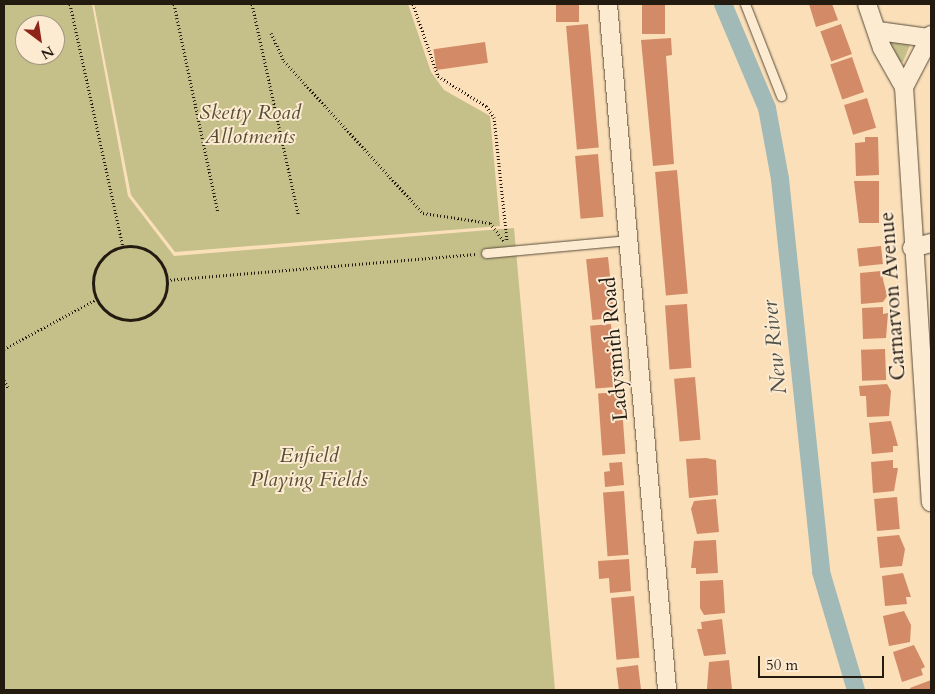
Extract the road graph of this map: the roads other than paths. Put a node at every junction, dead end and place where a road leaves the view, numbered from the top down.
1 (608, 4) edge
2 (745, 4) edge
3 (867, 4) edge
4 (878, 31) junction
5 (930, 37) edge
6 (904, 87) junction
7 (780, 96) dead end
8 (629, 240) junction
9 (931, 243) edge
10 (912, 248) junction
11 (486, 253) road end
12 (931, 502) edge
13 (667, 690) edge

1 - 8 street, Ladysmith Road
2 - 7 lane
3 - 4 street
4 - 5 street
4 - 6 street
5 - 6 street
6 - 10 street, Carnarvon Avenue
8 - 11 lane
8 - 13 street, Ladysmith Road
9 - 10 street
10 - 12 street, Carnarvon Avenue

